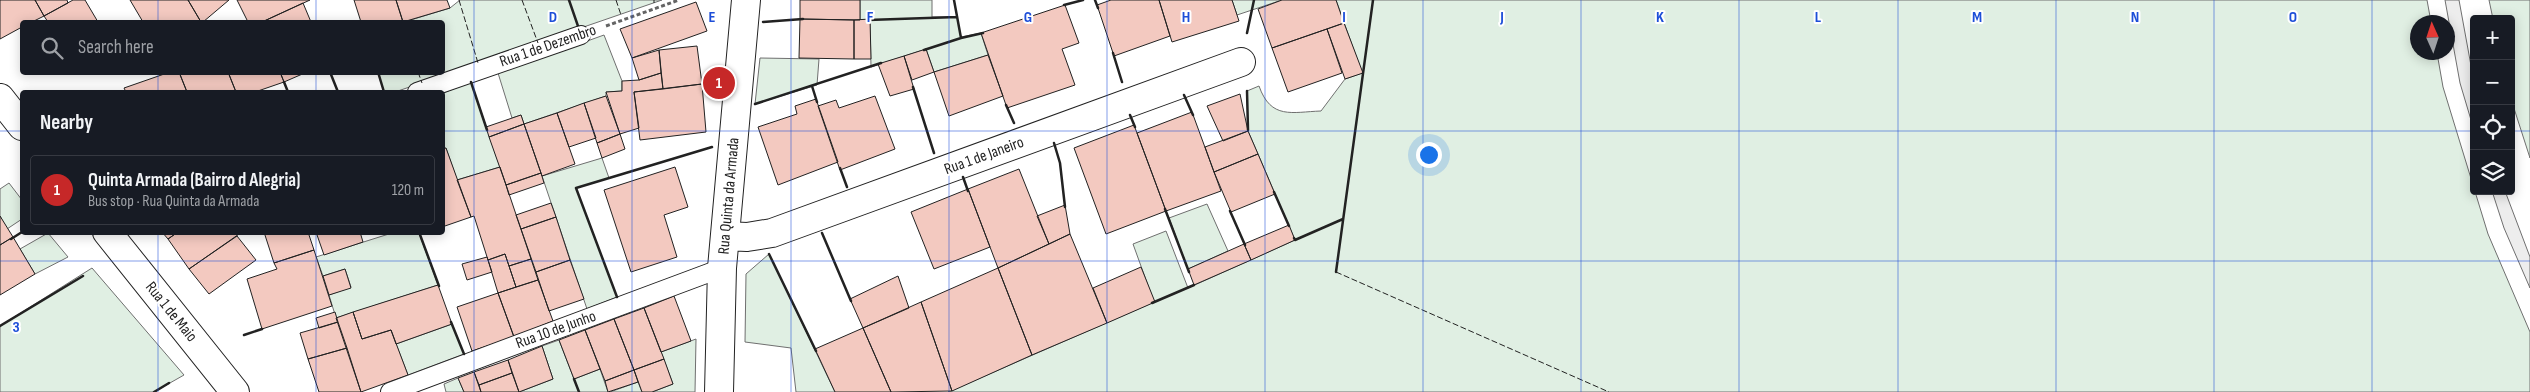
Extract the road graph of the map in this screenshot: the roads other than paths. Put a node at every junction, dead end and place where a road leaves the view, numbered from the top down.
1 (746, 0) edge
2 (581, 35) road end
3 (1241, 62) dead end
4 (423, 90) edge
5 (0, 98) edge
6 (20, 123) edge
7 (109, 235) edge
8 (725, 236) junction
9 (722, 268) junction
10 (235, 392) edge
11 (390, 392) edge
12 (719, 392) edge

1 - 8 street, Rua Quinta da Armada
2 - 4 lane, Rua 1 de Dezembro
3 - 8 street, Rua 1 de Janeiro
5 - 6 street
7 - 10 street, Rua 1 de Maio
8 - 9 street, Rua Quinta da Armada
9 - 11 lane, Rua 10 de Junho
9 - 12 street, Rua Quinta da Armada

